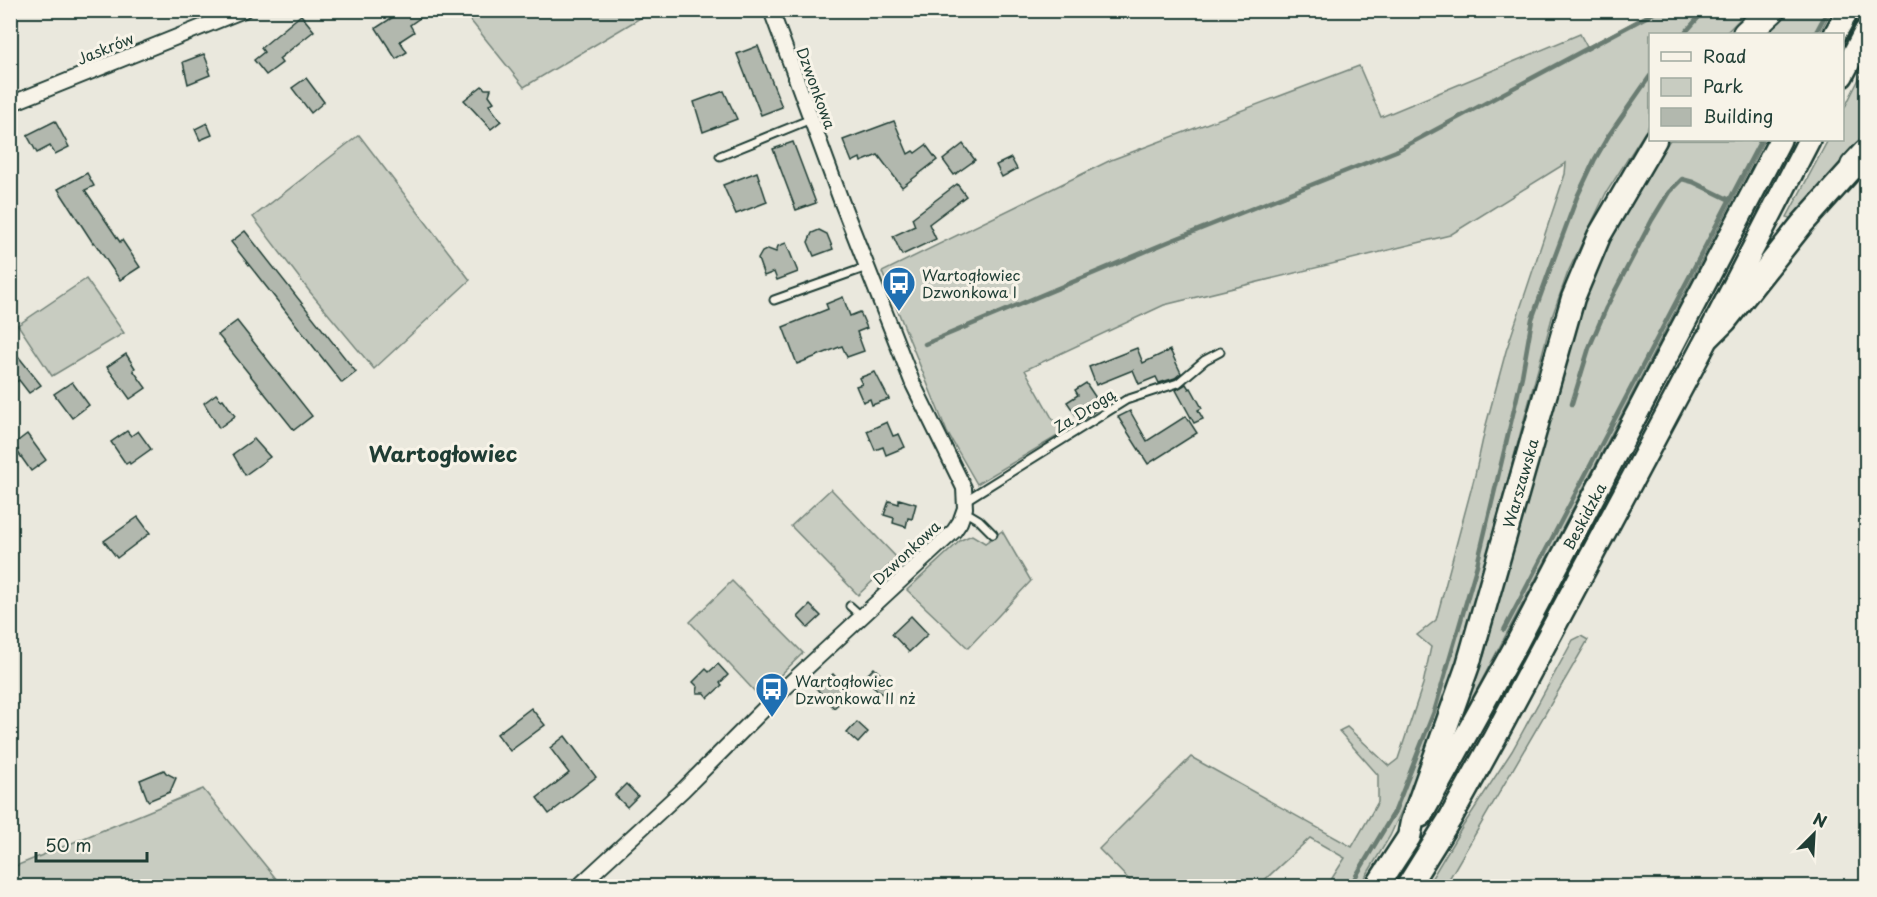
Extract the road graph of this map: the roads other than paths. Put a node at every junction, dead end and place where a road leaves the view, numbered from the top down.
1 (244, 10) edge
2 (771, 10) edge
3 (1772, 10) edge
4 (1848, 10) edge
5 (1866, 30) edge
6 (1747, 33) edge
7 (1836, 33) edge
8 (1844, 72) edge
9 (10, 104) edge
10 (811, 119) junction
11 (1654, 141) edge
12 (1779, 141) edge
13 (1808, 141) edge
14 (720, 156) dead end
15 (1860, 160) edge
16 (867, 267) junction
17 (774, 300) dead end
18 (1707, 339) junction
19 (1220, 352) dead end
20 (965, 506) junction
21 (993, 534) dead end
22 (850, 606) dead end
23 (861, 616) junction
24 (1408, 837) junction
25 (1429, 853) junction
26 (579, 886) edge
27 (1377, 886) edge
28 (1408, 886) edge
29 (1419, 886) edge

1 - 9 street, Jaskrów
2 - 10 street, Dzwonkowa
3 - 6 highway
4 - 7 main road
5 - 8 main road
10 - 14 lane
10 - 16 street, Dzwonkowa
11 - 24 highway, Warszawska
12 - 24 main road, Beskidzka
13 - 18 main road, Beskidzka
15 - 18 highway
16 - 17 lane
16 - 20 street, Dzwonkowa
18 - 25 highway, Beskidzka
19 - 20 lane, Za Drogą
20 - 21 lane
20 - 23 street, Dzwonkowa
22 - 23 lane
23 - 26 street, Dzwonkowa
24 - 27 highway, Beskidzka
25 - 28 highway, Beskidzka
25 - 29 lane

